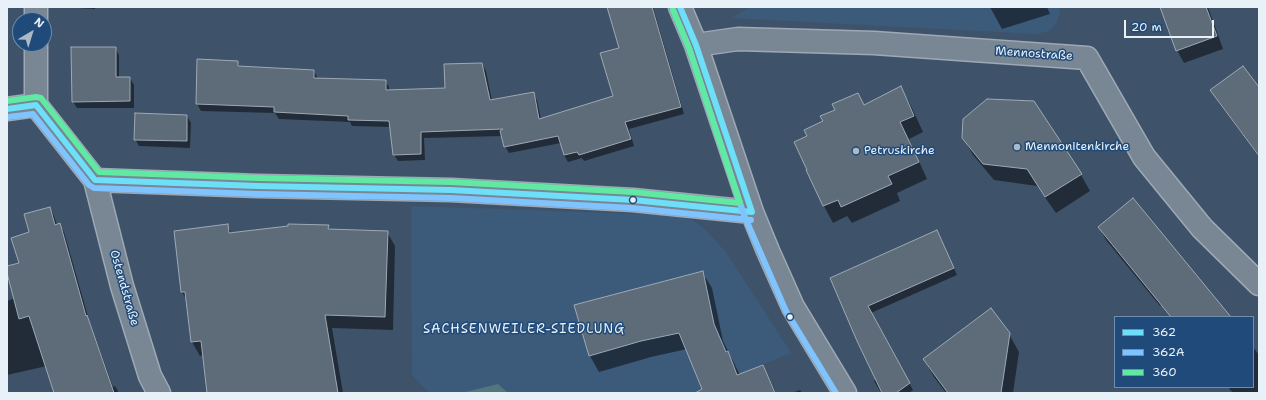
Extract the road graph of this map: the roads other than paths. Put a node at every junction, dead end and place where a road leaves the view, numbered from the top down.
1 (680, 7) edge
2 (696, 45) junction
3 (36, 52) edge
4 (36, 104) junction
5 (7, 109) edge
6 (95, 180) junction
7 (752, 212) junction
8 (1259, 284) edge
9 (159, 393) edge
10 (845, 393) edge

1 - 2 street
2 - 7 street
2 - 8 street, Mennostraße
3 - 4 street
4 - 5 street
4 - 6 street
6 - 7 street
6 - 9 street, Ostendstraße
7 - 10 street

